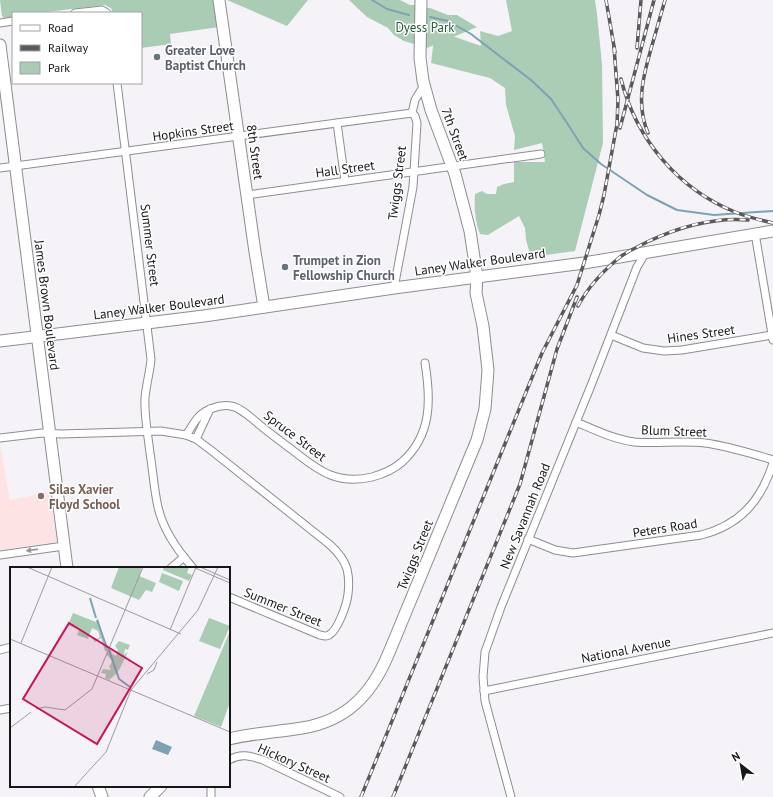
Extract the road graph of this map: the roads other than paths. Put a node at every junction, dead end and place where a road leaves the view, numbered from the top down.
1 (219, 0) edge
2 (421, 2) edge
3 (83, 12) edge
4 (106, 12) edge
5 (12, 21) edge
6 (0, 23) edge
7 (0, 45) edge
8 (2, 83) edge
9 (118, 84) edge
10 (424, 85) junction
11 (412, 113) junction
12 (337, 123) junction
13 (239, 137) junction
14 (126, 152) junction
15 (541, 154) dead end
16 (16, 166) junction
17 (452, 166) junction
18 (0, 168) edge
19 (414, 172) junction
20 (345, 181) junction
21 (247, 195) junction
22 (773, 231) edge
23 (755, 233) junction
24 (646, 252) junction
25 (477, 276) junction
26 (394, 288) junction
27 (264, 307) junction
28 (148, 323) junction
29 (611, 335) junction
30 (37, 336) junction
31 (773, 338) edge
32 (0, 341) edge
33 (425, 363) dead end
34 (210, 409) junction
35 (576, 422) junction
36 (148, 431) junction
37 (50, 434) junction
38 (186, 435) junction
39 (0, 438) edge
40 (196, 439) junction
41 (773, 460) edge
42 (773, 463) edge
43 (528, 539) junction
44 (64, 546) junction
45 (0, 555) edge
46 (184, 557) junction
47 (67, 567) edge
48 (172, 567) edge
49 (192, 567) edge
50 (230, 598) edge
51 (773, 633) edge
52 (10, 647) edge
53 (0, 650) edge
54 (484, 691) junction
55 (10, 708) edge
56 (0, 710) edge
57 (230, 739) edge
58 (230, 760) edge
59 (98, 787) edge
60 (160, 787) edge
61 (102, 797) edge
62 (150, 797) edge
63 (340, 797) edge
64 (511, 797) edge

1 - 13 main road, 8th Street
2 - 10 main road, 7th Street
3 - 4 street
5 - 6 street
7 - 8 main road, James Brown Boulevard
8 - 16 main road, James Brown Boulevard
9 - 14 street, Summer Street
10 - 11 street
10 - 17 main road, 7th Street
11 - 12 street, Hopkins Street
11 - 19 street, Twiggs Street
12 - 13 street, Hopkins Street
12 - 20 street
13 - 14 street, Hopkins Street
13 - 21 main road, 8th Street
14 - 16 street, Hopkins Street
14 - 28 street, Summer Street
15 - 17 street, Hall Street
16 - 18 street, Hopkins Street
16 - 30 main road, James Brown Boulevard
17 - 19 street, Hall Street
17 - 25 main road, 7th Street
19 - 20 street, Hall Street
19 - 26 street, Twiggs Street
20 - 21 street, Hall Street
21 - 27 main road, 8th Street
22 - 23 main road, Laney Walker Boulevard
23 - 24 main road, Laney Walker Boulevard
23 - 31 street
24 - 25 main road, Laney Walker Boulevard
24 - 29 street, New Savannah Road
25 - 26 main road, Laney Walker Boulevard
25 - 57 main road, Twiggs Street
26 - 27 main road, Laney Walker Boulevard
27 - 28 main road, Laney Walker Boulevard
28 - 30 main road, Laney Walker Boulevard
28 - 36 street, Summer Street
29 - 31 street, Hines Street
29 - 35 street, New Savannah Road
30 - 32 main road, Laney Walker Boulevard
30 - 37 main road, James Brown Boulevard
33 - 34 street, Spruce Street
34 - 38 street
34 - 40 street
35 - 41 street, Blum Street
35 - 43 street, New Savannah Road
36 - 37 street
36 - 38 street
36 - 46 street, Summer Street
37 - 39 street
37 - 44 main road, James Brown Boulevard
38 - 40 street
40 - 50 street, Summer Street
42 - 43 street, Peters Road
43 - 54 street, New Savannah Road
44 -> 45 street
44 - 47 main road, James Brown Boulevard
46 - 48 street
46 - 49 street, Summer Street
51 - 54 street, National Avenue
52 - 53 street
54 - 64 street, New Savannah Road
55 - 56 street
58 - 63 street, Hickory Street
59 - 61 main road
60 - 62 main road

